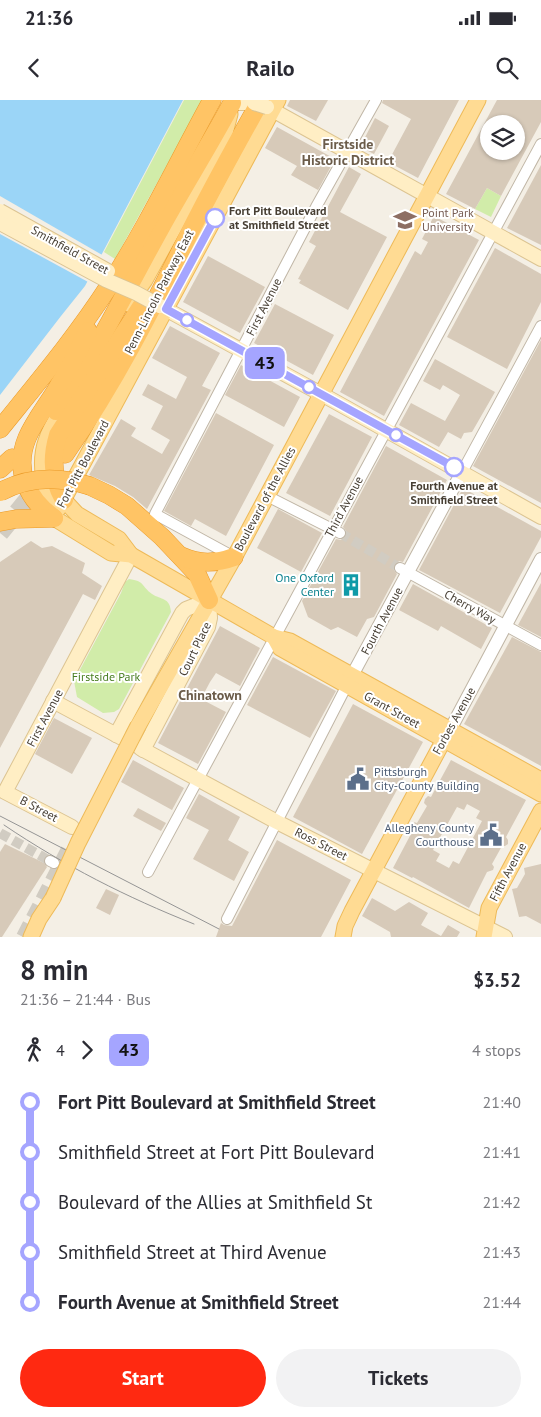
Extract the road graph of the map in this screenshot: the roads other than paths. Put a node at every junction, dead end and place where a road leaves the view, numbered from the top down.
1 (212, 100) edge
2 (376, 100) edge
3 (478, 100) edge
4 (230, 101) edge
5 (270, 104) edge
6 (541, 144) edge
7 (348, 152) junction
8 (427, 196) junction
9 (0, 211) edge
10 (0, 223) edge
11 (191, 229) junction
12 (493, 232) junction
13 (541, 259) edge
14 (109, 285) junction
15 (136, 293) junction
16 (163, 307) junction
17 (541, 326) edge
18 (242, 350) junction
19 (321, 394) junction
20 (58, 412) junction
21 (0, 428) edge
22 (386, 430) junction
23 (65, 454) dead end
24 (462, 472) junction
25 (0, 492) edge
26 (267, 496) junction
27 (64, 500) junction
28 (541, 517) edge
29 (54, 518) junction
30 (0, 522) edge
31 (336, 531) junction
32 (131, 555) junction
33 (180, 556) junction
34 (234, 557) junction
35 (541, 559) edge
36 (404, 571) junction
37 (209, 600) junction
38 (505, 626) junction
39 (274, 637) junction
40 (541, 645) edge
41 (350, 680) junction
42 (53, 702) junction
43 (447, 735) junction
44 (142, 749) joint
45 (198, 779) junction
46 (541, 780) edge
47 (541, 794) edge
48 (3, 796) edge
49 (541, 810) edge
50 (277, 822) junction
51 (72, 827) dead end
52 (373, 871) junction
53 (148, 872) dead end
54 (52, 898) junction
55 (226, 919) dead end
56 (484, 932) edge
57 (31, 937) edge
58 (41, 937) edge
59 (343, 937) edge
60 (505, 937) edge

1 - 14 highway
2 - 7 street, First Avenue
3 - 8 main road, Boulevard of the Allies
4 - 5 main road, bridge
4 - 15 main road, Fort Pitt Boulevard
4 - 20 highway
5 - 7 main road
5 - 11 highway, Penn-Lincoln Parkway East
5 - 16 main road, Fort Pitt Boulevard
6 - 12 street, Third Avenue
7 - 8 main road
7 - 18 street, First Avenue
8 - 12 main road
8 - 19 main road, Boulevard of the Allies
9 - 15 main road, Smithfield Street, bridge
10 - 15 main road, Smithfield Street, bridge
11 - 23 highway, Penn-Lincoln Parkway East
11 - 27 highway
12 - 13 main road
12 - 22 street, Third Avenue
14 - 21 highway
14 - 29 highway
15 - 16 main road, Smithfield Street, bridge
15 - 20 main road, Fort Pitt Boulevard
16 - 18 main road, Smithfield Street
16 - 27 main road, Fort Pitt Boulevard
17 - 24 street, Fourth Avenue
18 - 19 main road, Smithfield Street
18 - 34 street, First Avenue
19 - 22 main road, Smithfield Street
19 - 26 main road, Boulevard of the Allies
20 - 29 main road, Fort Pitt Boulevard
22 - 24 main road, Smithfield Street
22 - 31 street, Third Avenue
24 - 28 main road, Smithfield Street
24 - 36 street, Fourth Avenue
25 - 33 highway, bridge
26 - 31 street
26 - 34 main road, Boulevard of the Allies
27 - 29 main road, Fort Pitt Boulevard
27 - 32 main road, Grant Street
29 - 30 highway
29 - 32 main road, Grant Street
31 - 39 street, Third Avenue
32 - 37 main road, Grant Street
32 - 42 main road, First Avenue
33 - 34 highway
33 - 37 highway
34 - 37 main road, Boulevard of the Allies
35 - 38 street, Forbes Avenue
36 - 38 street, Cherry Way
36 - 41 street, Fourth Avenue
37 - 39 main road, Grant Street
37 - 42 main road
37 - 44 main road, Court Place
37 - 54 main road, Boulevard of the Allies, bridge
38 - 40 street, Cherry Way
38 - 43 street, Forbes Avenue
39 - 41 main road, Grant Street
39 - 45 street, Third Avenue
41 - 43 main road, Grant Street
41 - 50 street, Fourth Avenue
42 - 48 main road, First Avenue
43 - 46 main road, Grant Street
43 - 47 main road, Grant Street
43 - 52 main road, Forbes Avenue
44 - 45 main road, Ross Street
45 - 50 main road, Ross Street
45 - 53 street, Third Avenue
48 - 51 main road, B Street
49 - 56 main road, Fifth Avenue
50 - 52 main road, Ross Street
50 - 55 street, Fourth Avenue
52 - 56 main road, Ross Street
52 - 59 main road, Forbes Avenue
54 - 57 main road, Boulevard of the Allies
54 - 58 main road, Boulevard of the Allies
56 - 60 main road, Ross Street

